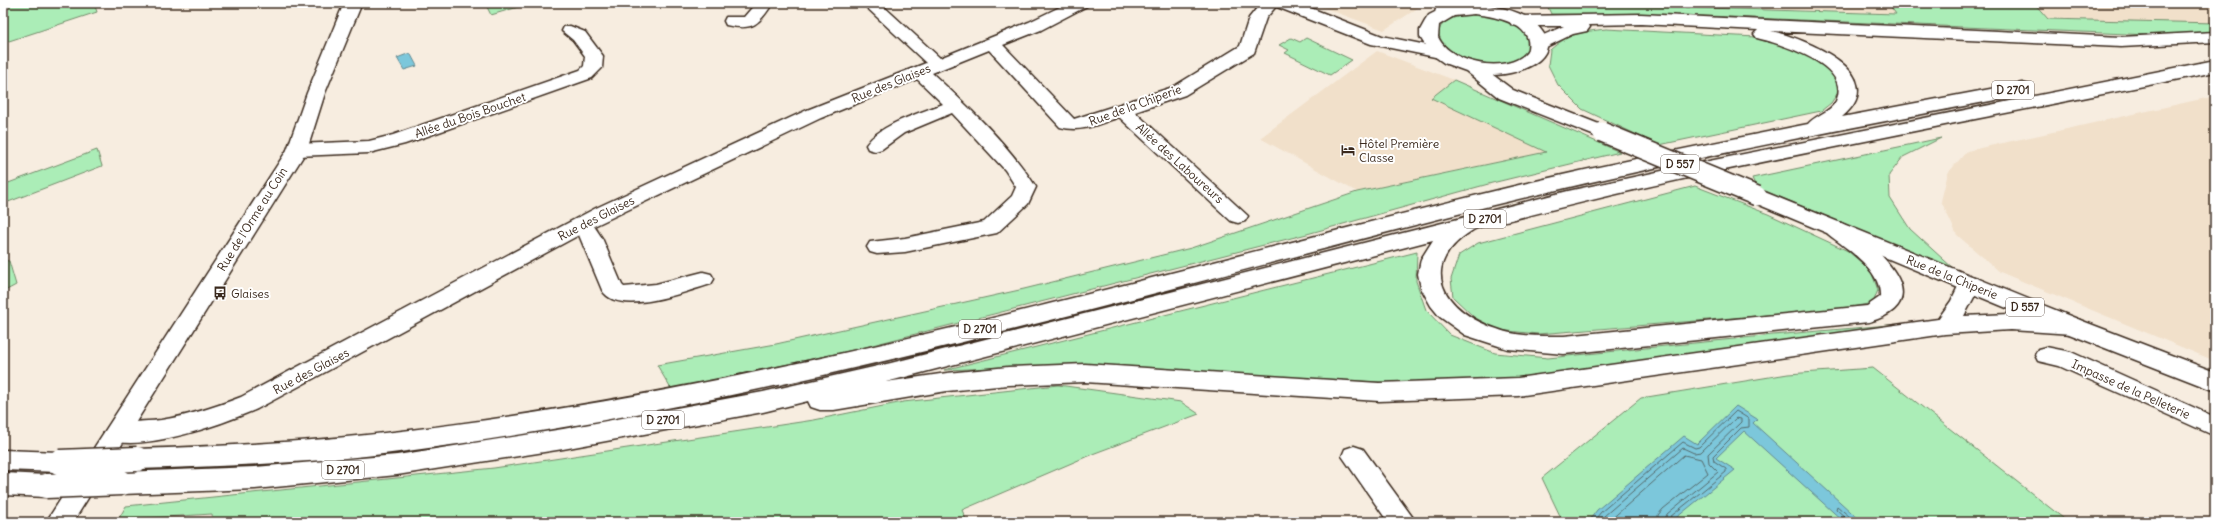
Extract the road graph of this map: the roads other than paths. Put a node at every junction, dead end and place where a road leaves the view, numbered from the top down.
1 (353, 3) edge
2 (765, 3) edge
3 (870, 3) edge
4 (1080, 3) edge
5 (1271, 3) edge
6 (1283, 3) edge
7 (1469, 6) edge
8 (1444, 9) edge
9 (732, 21) dead end
10 (1518, 21) junction
11 (570, 31) dead end
12 (1428, 33) junction
13 (2215, 37) edge
14 (1377, 40) junction
15 (992, 43) junction
16 (1538, 44) junction
17 (2215, 52) edge
18 (1440, 53) junction
19 (2215, 66) edge
20 (928, 67) junction
21 (1472, 67) junction
22 (1510, 69) junction
23 (1522, 101) junction
24 (956, 105) junction
25 (1122, 110) junction
26 (1811, 129) junction
27 (875, 145) dead end
28 (297, 150) junction
29 (1238, 216) dead end
30 (582, 224) junction
31 (1466, 224) junction
32 (1836, 228) junction
33 (877, 247) dead end
34 (703, 279) dead end
35 (1970, 284) junction
36 (1945, 326) junction
37 (2072, 326) junction
38 (2046, 355) dead end
39 (2215, 382) edge
40 (763, 402) junction
41 (2215, 427) edge
42 (117, 433) junction
43 (1354, 456) dead end
44 (3, 460) edge
45 (3, 484) edge
46 (59, 522) edge
47 (1403, 522) edge

1 - 28 main road, Rue de l'Orme au Coin
2 - 9 street
3 - 20 street
4 - 15 street, Rue des Glaises
5 - 25 street, Rue de la Chiperie
6 - 14 main road
7 - 8 main road
7 - 10 main road
8 - 12 main road
10 - 13 main road
10 - 16 main road
11 - 28 street, Allée du Bois Bouchet
12 - 14 main road
12 - 18 main road
14 - 18 main road
15 - 20 street, Rue des Glaises
15 - 25 street, Rue de la Chiperie
16 - 22 main road
16 - 26 main road
17 - 26 main road, D 2701
18 - 21 main road
19 - 31 main road, D 2701
20 - 24 street
20 - 30 street, Rue des Glaises
21 - 22 main road
21 - 23 main road, D 557
22 - 23 main road, D 557
23 - 32 main road, Rue de la Chiperie / D 557, bridge
24 - 27 street
24 - 33 street
25 - 29 street, Allée des Laboureurs
26 - 44 main road, D 2701, bridge
28 - 42 main road, Rue de l'Orme au Coin
30 - 34 street
30 - 42 street, Rue des Glaises
31 - 32 main road
31 - 40 main road, D 2701
32 - 35 main road, Rue de la Chiperie / D 557
35 - 36 main road
35 - 37 main road, Rue de la Chiperie / D 557
36 - 37 main road
36 - 40 main road
37 - 39 main road, Rue de la Chiperie / D 557
38 - 41 street, Impasse de la Pelleterie
40 - 45 main road, D 2701, bridge
42 - 46 main road, Rue de l'Orme au Coin
43 - 47 street

